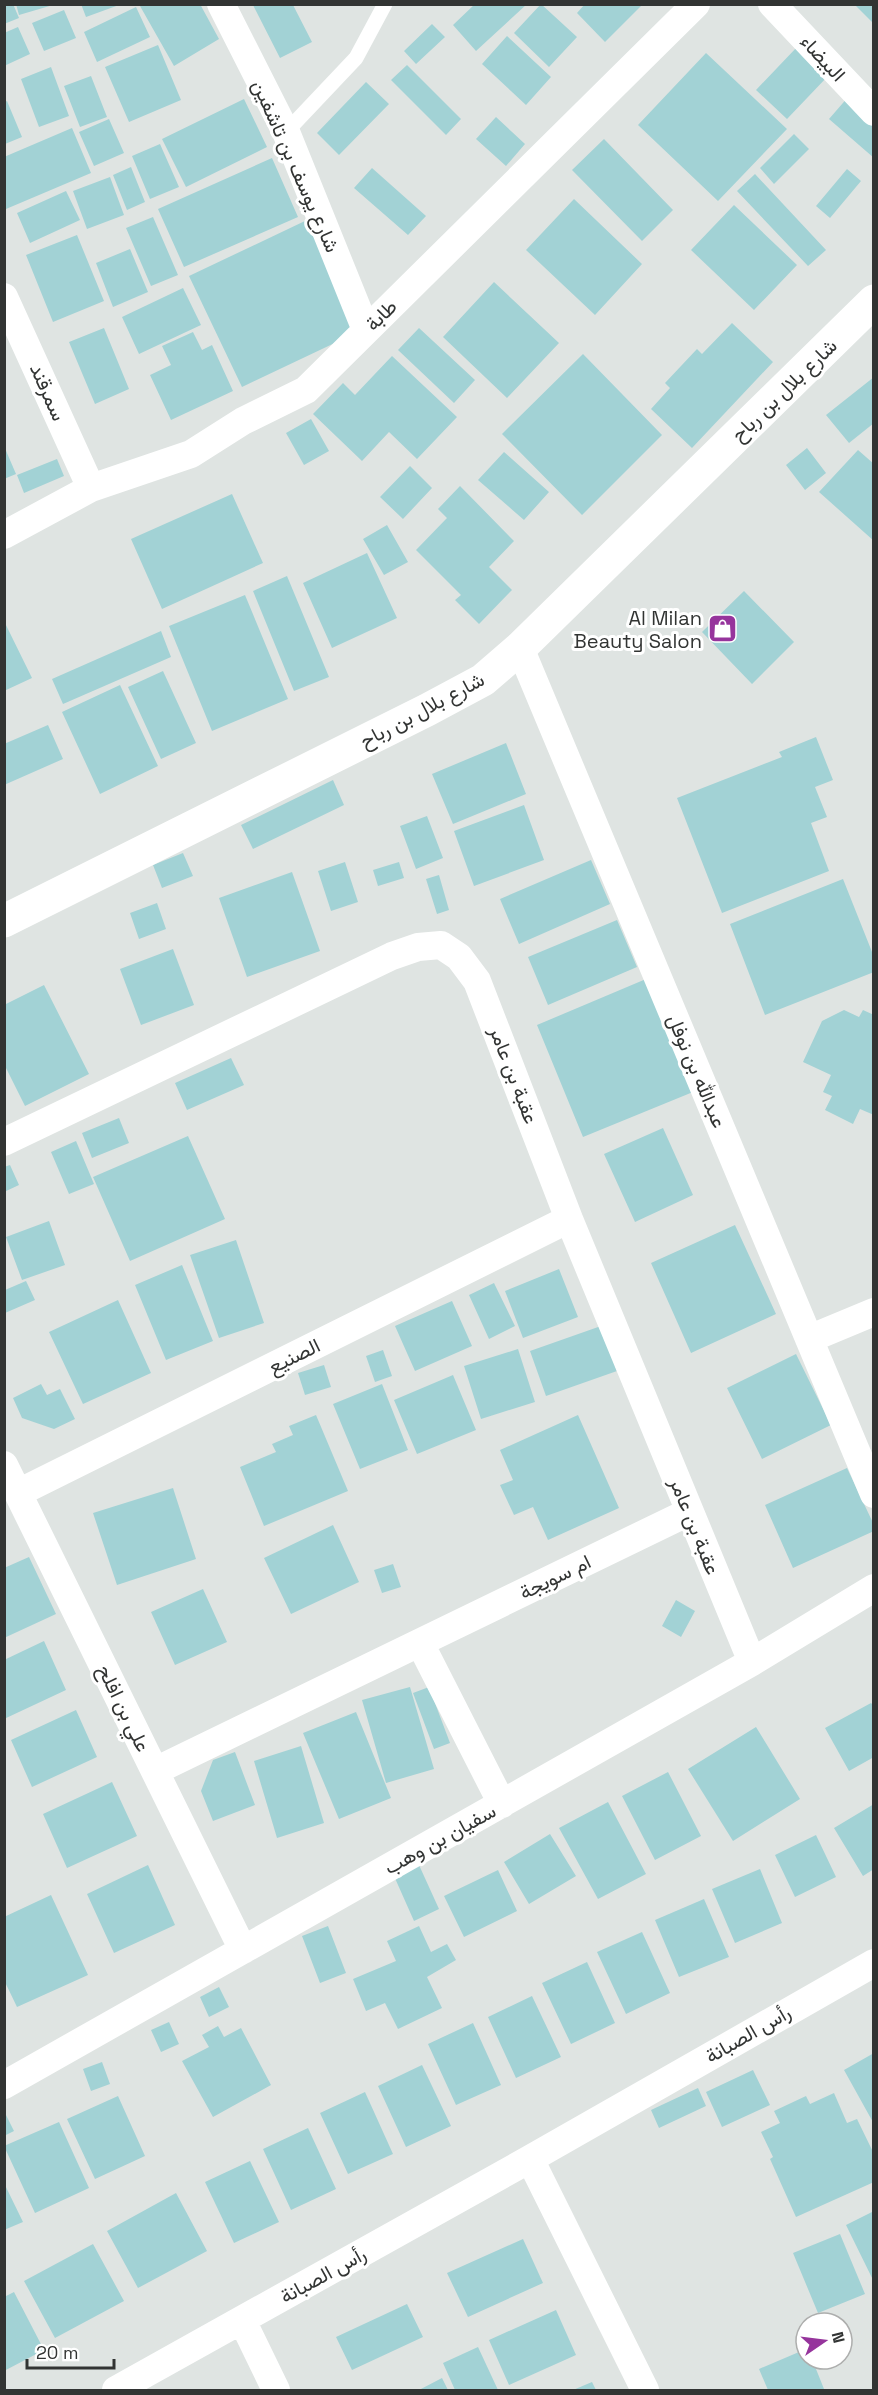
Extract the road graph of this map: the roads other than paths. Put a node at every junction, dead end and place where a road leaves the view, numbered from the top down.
1 (221, 4) edge
2 (385, 4) edge
3 (696, 4) edge
4 (772, 4) edge
5 (873, 112) edge
6 (286, 132) junction
7 (4, 297) edge
8 (873, 301) edge
9 (366, 330) junction
10 (91, 488) junction
11 (4, 535) edge
12 (520, 648) junction
13 (4, 921) edge
14 (4, 1142) edge
15 (570, 1219) junction
16 (873, 1312) edge
17 (809, 1339) junction
18 (4, 1466) edge
19 (18, 1492) junction
20 (873, 1494) edge
21 (689, 1512) junction
22 (873, 1588) edge
23 (420, 1643) junction
24 (752, 1662) junction
25 (155, 1771) junction
26 (502, 1804) junction
27 (243, 1950) junction
28 (873, 1963) edge
29 (4, 2085) edge
30 (530, 2159) junction
31 (242, 2320) junction
32 (116, 2391) edge
33 (276, 2391) edge
34 (645, 2391) edge

1 - 6 street, شارع يوسف بن تاشفين
2 - 6 lane
3 - 9 street, طابة
4 - 5 street, البيضاء
6 - 9 street, شارع يوسف بن تاشفين
7 - 10 street, سمرقند
8 - 12 street, شارع بلال بن رباح
9 - 10 street, طابة
10 - 11 street, طابة
12 - 13 street, شارع بلال بن رباح
12 - 17 street, عبدالله بن نوفل
14 - 15 street, عقبة بن عامر
15 - 19 street, الصنيع
15 - 21 street, عقبة بن عامر
16 - 17 street
17 - 20 street, عبدالله بن نوفل
18 - 19 street, علي بن افلح
19 - 25 street, علي بن افلح
21 - 23 street, ام سويجة
21 - 24 street, عقبة بن عامر
22 - 24 street, سفيان بن وهب
23 - 25 street, ام سويجة
23 - 26 street
24 - 26 street, سفيان بن وهب
25 - 27 street, علي بن افلح
26 - 27 street, سفيان بن وهب
27 - 29 street, سفيان بن وهب
28 - 30 street, رأس الصبانة
30 - 31 street, رأس الصبانة
30 - 34 street
31 - 32 street, رأس الصبانة
31 - 33 street

